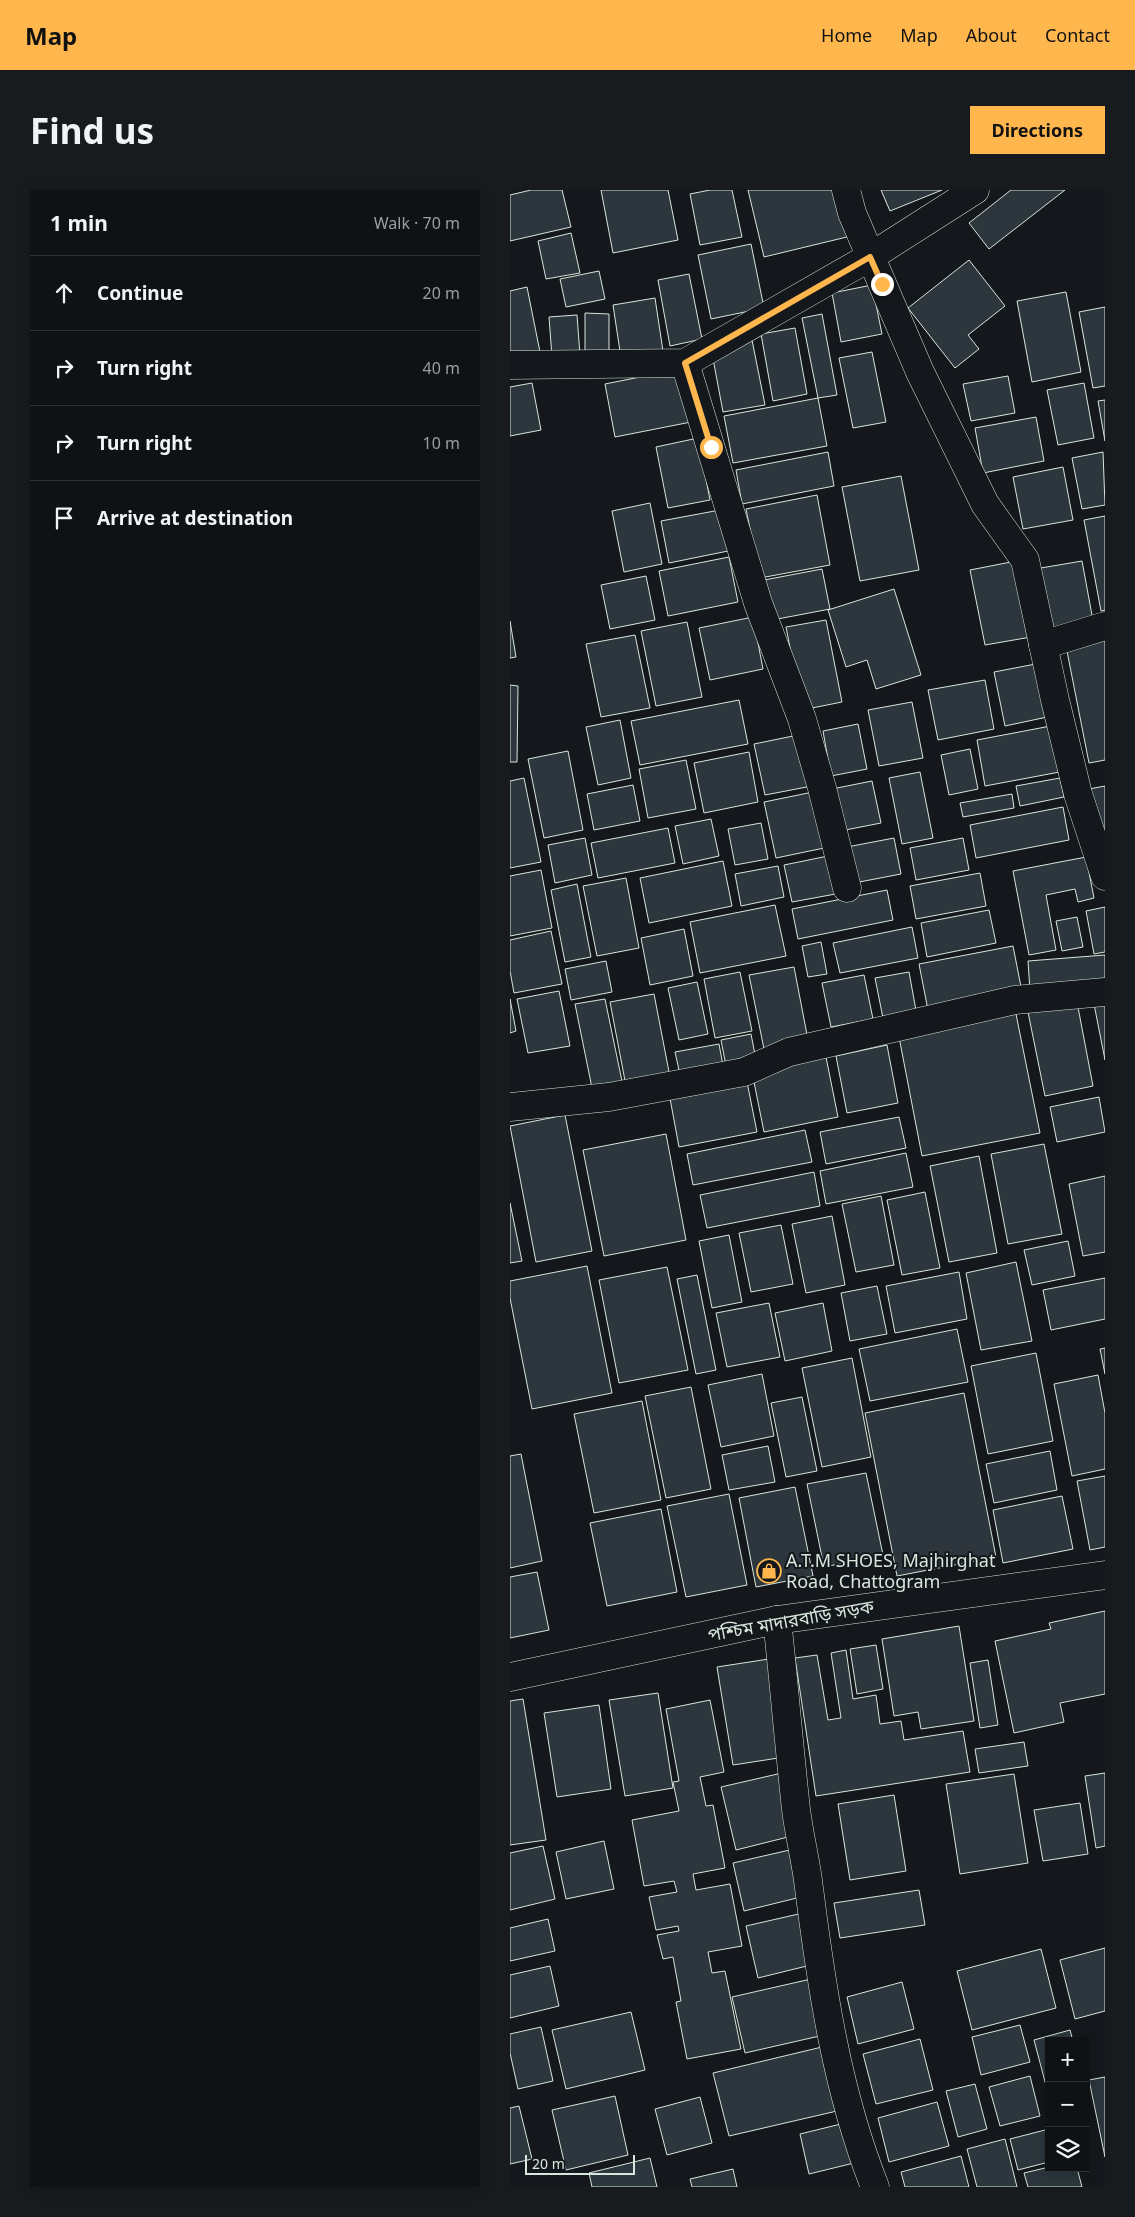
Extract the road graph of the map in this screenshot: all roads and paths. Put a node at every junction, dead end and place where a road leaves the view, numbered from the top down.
1 (846, 190) edge
2 (975, 190) edge
3 (870, 257) junction
4 (685, 363) junction
5 (510, 365) edge
6 (1105, 626) edge
7 (1043, 645) junction
8 (1105, 876) edge
9 (847, 888) dead end
10 (1105, 992) edge
11 (510, 1107) edge
12 (1105, 1575) edge
13 (777, 1620) junction
14 (510, 1677) edge
15 (875, 2187) edge

1 - 3 street
2 - 3 street
3 - 4 street
3 - 7 street
4 - 5 street
4 - 9 street
6 - 7 street
7 - 8 street
10 - 11 street
12 - 13 street, পশ্চিম মাদারবাড়ি সড়ক
13 - 14 street, পশ্চিম মাদারবাড়ি সড়ক
13 - 15 street

